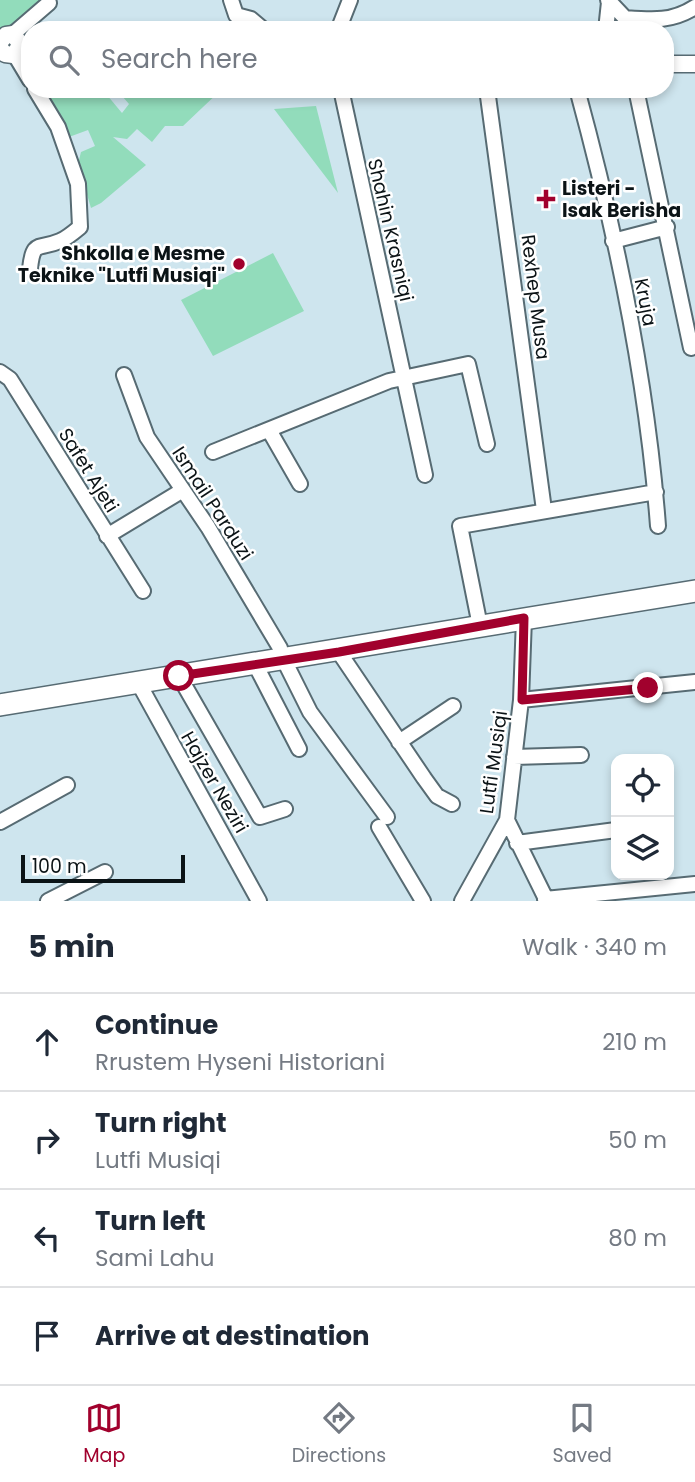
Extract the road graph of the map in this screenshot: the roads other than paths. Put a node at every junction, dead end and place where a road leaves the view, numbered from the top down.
1 (231, 0) edge
2 (350, 0) edge
3 (608, 1) edge
4 (49, 3) dead end
5 (691, 12) edge
6 (32, 21) edge
7 (253, 21) edge
8 (342, 21) edge
9 (607, 21) edge
10 (11, 44) edge
11 (21, 63) edge
12 (674, 64) edge
13 (695, 64) edge
14 (40, 98) edge
15 (343, 98) edge
16 (488, 98) edge
17 (579, 98) edge
18 (638, 98) edge
19 (667, 227) junction
20 (613, 241) junction
21 (30, 269) dead end
22 (691, 348) dead end
23 (0, 372) edge
24 (124, 375) dead end
25 (404, 378) junction
26 (269, 430) junction
27 (487, 444) dead end
28 (213, 452) dead end
29 (425, 475) dead end
30 (300, 484) dead end
31 (183, 490) junction
32 (656, 492) junction
33 (544, 510) junction
34 (658, 526) dead end
35 (107, 536) junction
36 (695, 580) edge
37 (143, 591) dead end
38 (695, 591) edge
39 (478, 616) junction
40 (524, 618) junction
41 (339, 652) junction
42 (282, 654) junction
43 (255, 664) junction
44 (179, 676) junction
45 (695, 681) edge
46 (138, 682) junction
47 (0, 693) edge
48 (522, 700) junction
49 (0, 705) edge
50 (453, 706) dead end
51 (398, 742) junction
52 (299, 750) dead end
53 (581, 755) dead end
54 (514, 757) junction
55 (67, 785) dead end
56 (452, 804) dead end
57 (285, 809) dead end
58 (507, 820) junction
59 (0, 822) edge
60 (611, 831) edge
61 (517, 843) junction
62 (695, 884) edge
63 (546, 900) edge
64 (48, 901) edge
65 (68, 901) edge
66 (259, 901) edge
67 (423, 901) edge
68 (462, 901) edge

1 - 7 street
2 - 8 street
3 - 5 street
3 - 9 street
4 - 6 street
10 - 11 street
12 - 13 street
14 - 21 street
15 - 25 street, Shahin Krasniqi
16 - 33 street, Rexhep Musa
17 - 20 street, Kruja
18 - 19 street
19 - 20 street
19 - 22 street
20 - 32 street, Kruja
23 - 35 street, Safet Ajeti
24 - 31 street, Ismail Parduzi
25 - 26 street
25 - 27 street
25 - 29 street, Shahin Krasniqi
26 - 28 street
26 - 30 street
31 - 35 street
31 - 42 street, Ismail Parduzi
32 - 33 street
32 - 34 street, Kruja
33 - 39 street
35 - 37 street, Safet Ajeti
36 - 39 main road
38 - 40 main road
39 - 42 main road
40 - 41 main road
40 - 48 street, Lutfi Musiqi
41 - 42 main road
41 - 51 street
42 - 43 main road
42 - 47 main road
42 - 67 street, Ismail Parduzi
43 - 44 main road
43 - 52 street
44 - 46 main road
44 - 57 street
45 - 48 street
46 - 49 main road
46 - 66 street, Hajzer Neziri
48 - 54 street, Lutfi Musiqi
50 - 51 street
51 - 56 street
53 - 54 street
54 - 58 street, Lutfi Musiqi
55 - 59 street
58 - 61 street
58 - 68 street, Lutfi Musiqi
60 - 61 street
61 - 63 street
62 - 63 street
64 - 65 street

